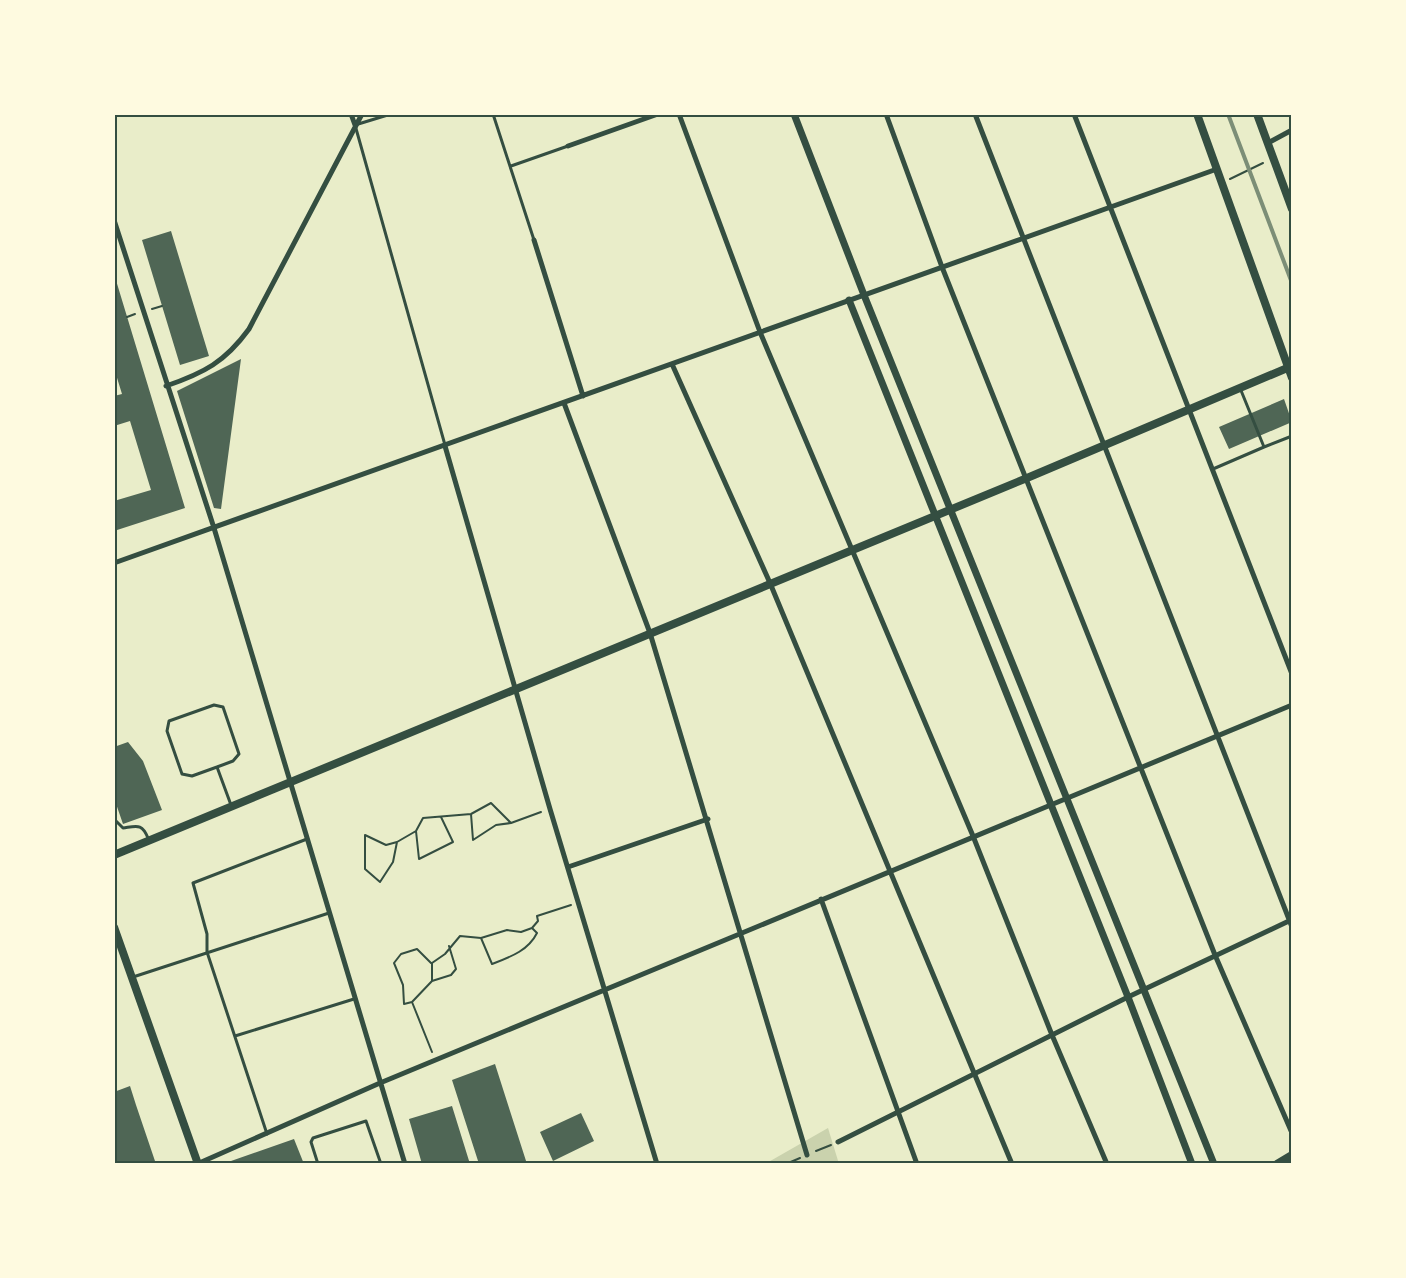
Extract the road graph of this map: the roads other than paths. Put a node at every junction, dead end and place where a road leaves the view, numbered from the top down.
1 (351, 114) edge
2 (362, 114) edge
3 (391, 114) edge
4 (493, 114) edge
5 (658, 114) edge
6 (680, 114) edge
7 (794, 114) edge
8 (886, 114) edge
9 (975, 114) edge
10 (1074, 114) edge
11 (1197, 114) edge
12 (1257, 114) edge
13 (356, 125) junction
14 (1292, 130) edge
15 (1268, 143) junction
16 (568, 146) joint
17 (511, 166) junction
18 (1217, 169) junction
19 (1108, 208) junction
20 (1292, 209) edge
21 (114, 220) edge
22 (1021, 239) junction
23 (534, 240) joint
24 (942, 267) junction
25 (864, 295) junction
26 (849, 300) junction
27 (760, 332) junction
28 (672, 364) junction
29 (1290, 367) edge
30 (1292, 378) edge
31 (166, 386) junction
32 (1240, 388) junction
33 (583, 396) junction
34 (564, 403) junction
35 (1188, 411) junction
36 (1292, 436) edge
37 (446, 446) junction
38 (1104, 446) junction
39 (1264, 447) junction
40 (1211, 470) junction
41 (1027, 478) junction
42 (952, 509) junction
43 (936, 516) junction
44 (214, 528) junction
45 (852, 550) junction
46 (114, 563) edge
47 (770, 583) junction
48 (650, 633) junction
49 (1292, 674) edge
50 (515, 688) junction
51 (1292, 705) edge
52 (1216, 736) junction
53 (217, 767) junction
54 (1141, 767) junction
55 (289, 781) junction
56 (1067, 797) junction
57 (1051, 804) junction
58 (231, 805) junction
59 (114, 819) edge
60 (708, 819) junction
61 (973, 836) junction
62 (307, 839) junction
63 (149, 840) junction
64 (114, 855) edge
65 (568, 867) junction
66 (891, 870) junction
67 (821, 899) junction
68 (329, 913) junction
69 (1291, 920) edge
70 (114, 927) edge
71 (1292, 927) edge
72 (742, 932) junction
73 (207, 952) junction
74 (1215, 955) junction
75 (133, 977) junction
76 (605, 989) junction
77 (1143, 990) junction
78 (1128, 997) junction
79 (354, 999) junction
80 (1052, 1035) junction
81 (235, 1036) junction
82 (974, 1075) junction
83 (380, 1083) junction
84 (898, 1113) junction
85 (1292, 1133) edge
86 (268, 1134) junction
87 (838, 1142) dead end
88 (807, 1155) dead end
89 (1292, 1155) edge
90 (197, 1164) edge
91 (318, 1164) edge
92 (381, 1164) edge
93 (405, 1164) edge
94 (657, 1164) edge
95 (917, 1164) edge
96 (1012, 1164) edge
97 (1107, 1164) edge
98 (1192, 1164) edge
99 (1214, 1164) edge
100 (1277, 1164) edge

1 - 13 street
2 - 13 street
3 - 13 lane
4 - 17 lane
5 - 16 street
6 - 27 street
7 - 25 street
8 - 24 street
9 - 22 street
10 - 19 street
11 - 18 main road
12 - 15 main road
13 - 31 street
13 - 37 lane
14 - 15 street
15 - 20 main road
16 - 17 lane
17 - 23 lane
18 - 19 street
18 - 29 main road
19 - 22 street
19 - 35 street
21 - 31 street
22 - 24 street
22 - 38 street
23 - 33 street
24 - 25 street
24 - 41 street
25 - 26 street
25 - 42 street
26 - 27 street
26 - 43 street
27 - 28 street
27 - 45 street
28 - 33 street
28 - 47 street
29 - 30 main road
29 - 32 main road
31 - 44 street
32 - 35 main road
32 - 39 lane
33 - 34 street
34 - 37 street
34 - 48 street
35 - 38 main road
35 - 40 street
36 - 39 lane
37 - 44 street
37 - 50 street
38 - 41 main road
38 - 52 street
39 - 40 lane
40 - 49 street
41 - 42 main road
41 - 54 street
42 - 43 main road
42 - 56 street
43 - 45 main road
43 - 57 street
44 - 46 street
44 - 55 street
45 - 47 main road
45 - 61 street
47 - 48 main road
47 - 66 street
48 - 50 main road
48 - 60 street
50 - 55 main road
50 - 65 street
51 - 52 street
52 - 54 street
52 - 69 street
53 - 53 lane
53 - 58 lane
54 - 56 street
54 - 74 street
55 - 58 main road
55 - 62 street
56 - 57 street
56 - 77 street
57 - 61 street
57 - 78 street
58 - 63 main road
59 - 63 lane
60 - 65 street
60 - 72 street
61 - 66 street
61 - 80 street
62 - 68 street
62 - 73 lane
63 - 64 main road
65 - 76 street
66 - 67 street
66 - 82 street
67 - 72 street
67 - 84 street
68 - 73 lane
68 - 79 street
69 - 71 street
69 - 74 street
70 - 75 main road
72 - 76 street
72 - 88 street
73 - 75 lane
73 - 81 lane
74 - 77 street
74 - 85 street
75 - 90 main road
76 - 83 street
76 - 94 street
77 - 78 street
77 - 99 street
78 - 80 street
78 - 98 street
79 - 81 lane
79 - 83 street
80 - 82 street
80 - 97 street
81 - 86 lane
82 - 84 street
82 - 96 street
83 - 86 street
83 - 93 street
84 - 87 street
84 - 95 street
86 - 90 street
89 - 100 main road
91 - 92 lane

